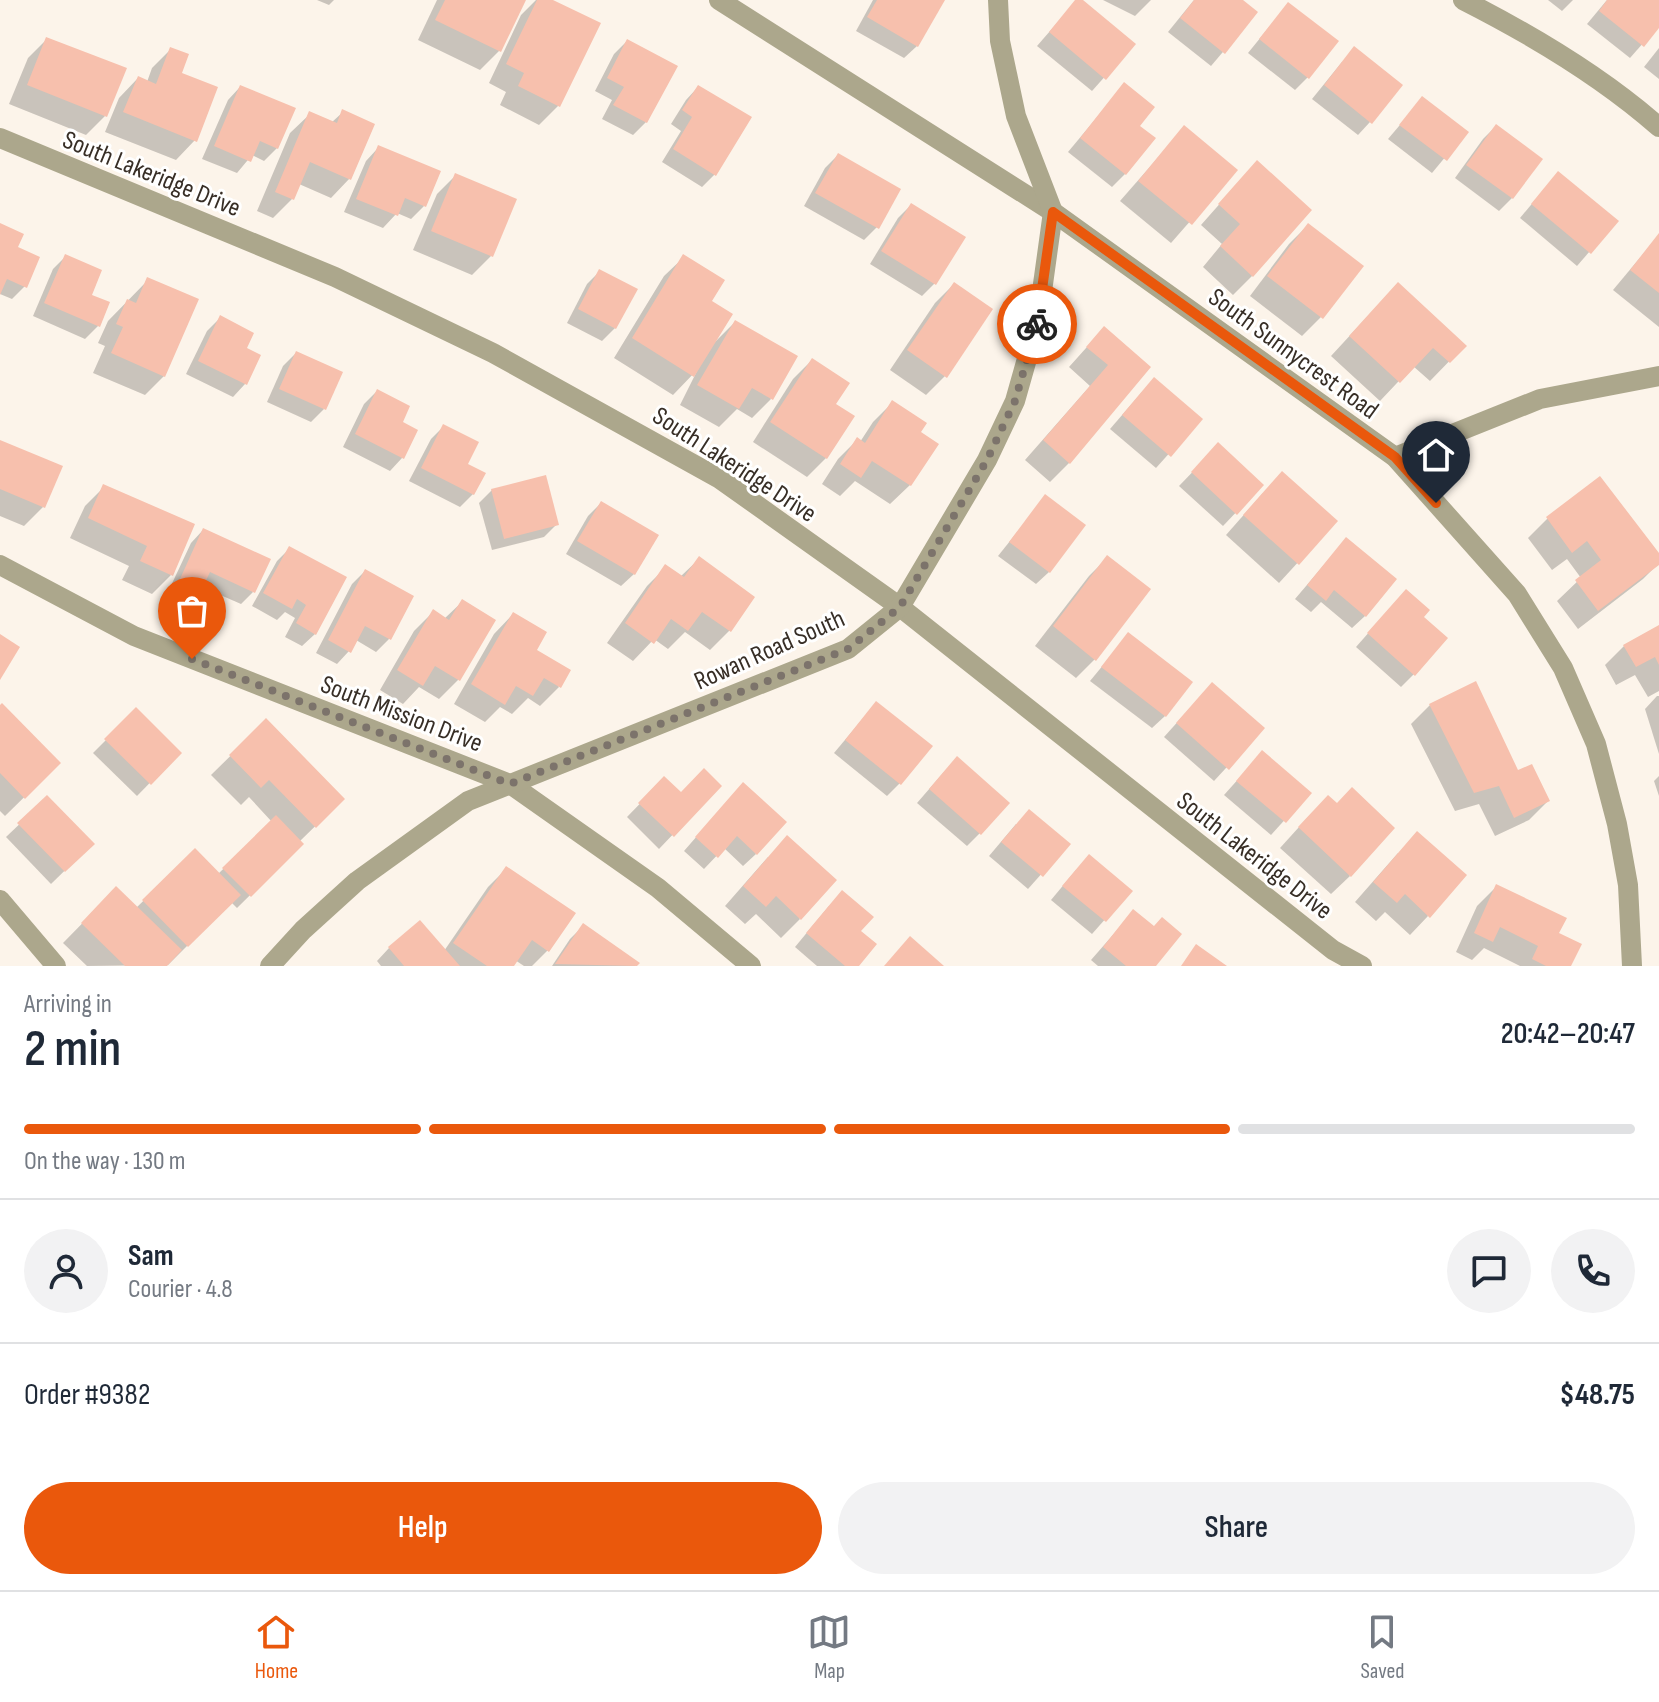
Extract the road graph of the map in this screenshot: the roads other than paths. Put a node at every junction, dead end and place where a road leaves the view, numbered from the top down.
1 (719, 0) edge
2 (998, 0) edge
3 (1463, 0) edge
4 (1659, 127) edge
5 (0, 138) edge
6 (1053, 212) junction
7 (1659, 376) edge
8 (1395, 457) junction
9 (0, 565) edge
10 (900, 607) junction
11 (510, 784) junction
12 (0, 900) edge
13 (56, 966) edge
14 (270, 966) edge
15 (751, 966) edge
16 (1362, 966) edge
17 (1632, 966) edge

1 - 6 street, South Sunnycrest Road
2 - 6 street, Rowan Road South
3 - 4 street
5 - 10 street, South Lakeridge Drive
6 - 8 street, South Sunnycrest Road
6 - 10 street, Rowan Road South
7 - 8 street
8 - 17 street, South Sunnycrest Road
9 - 11 street, South Mission Drive
10 - 11 street, Rowan Road South
10 - 16 street, South Lakeridge Drive
11 - 14 street, Rowan Road South
11 - 15 street, South Mission Drive
12 - 13 street

